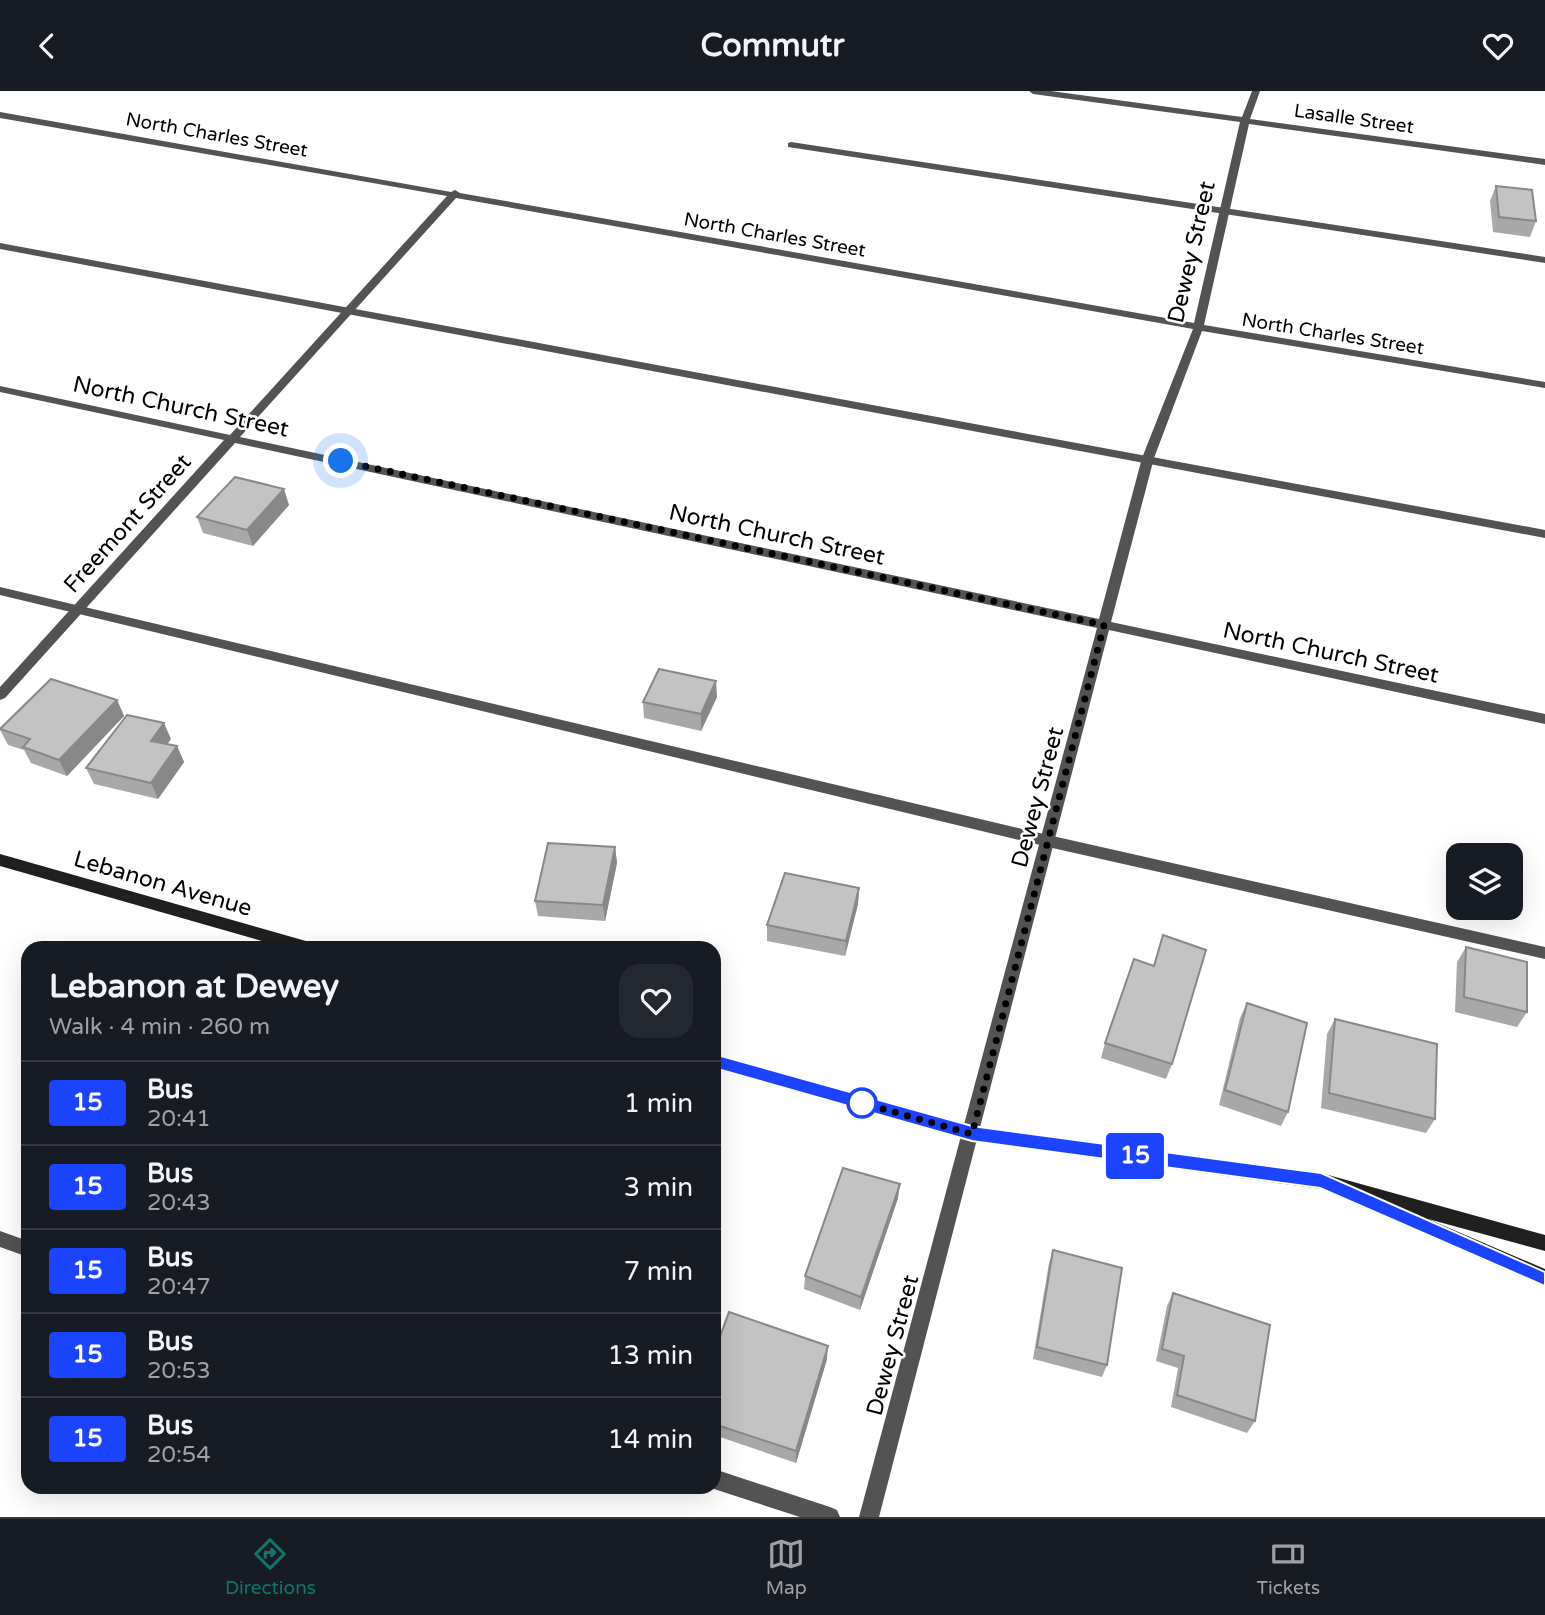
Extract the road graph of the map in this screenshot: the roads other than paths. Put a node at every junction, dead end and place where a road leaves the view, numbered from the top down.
1 (1033, 91) edge
2 (1255, 91) edge
3 (0, 115) edge
4 (1245, 121) junction
5 (790, 145) dead end
6 (1545, 162) edge
7 (455, 193) junction
8 (1224, 213) junction
9 (0, 246) edge
10 (1545, 260) edge
11 (347, 311) junction
12 (1198, 329) junction
13 (1545, 385) edge
14 (0, 389) edge
15 (231, 438) junction
16 (1148, 458) junction
17 (1545, 534) edge
18 (0, 591) edge
19 (76, 610) junction
20 (1104, 625) junction
21 (0, 695) edge
22 (1545, 719) edge
23 (1048, 841) junction
24 (0, 860) edge
25 (285, 941) edge
26 (1545, 953) edge
27 (721, 1063) edge
28 (972, 1134) junction
29 (1321, 1181) junction
30 (0, 1239) edge
31 (1545, 1243) edge
32 (21, 1246) edge
33 (1545, 1278) edge
34 (721, 1481) edge
35 (830, 1517) edge
36 (869, 1517) edge

1 - 4 street, Lasalle Street
2 - 4 street, Dewey Street
3 - 7 street, North Charles Street
4 - 6 street, Lasalle Street
4 - 8 street, Dewey Street
5 - 8 street
7 - 11 street, Freemont Street
7 - 12 street, North Charles Street
8 - 10 street
8 - 12 street, Dewey Street
9 - 11 street
11 - 15 street, Freemont Street
11 - 16 street
12 - 13 street, North Charles Street
12 - 16 street, Dewey Street
14 - 15 street, North Church Street
15 - 19 street, Freemont Street
15 - 20 street, North Church Street
16 - 17 street
16 - 20 street, Dewey Street
18 - 19 street
19 - 21 street, Freemont Street
19 - 23 street
20 - 22 street, North Church Street
20 - 23 street, Dewey Street
23 - 26 street
23 - 28 street, Dewey Street
24 - 25 main road, Lebanon Avenue
27 - 28 main road
28 - 29 main road
28 - 36 street, Dewey Street
29 - 31 main road
29 - 33 main road
30 - 32 street
34 - 35 street

